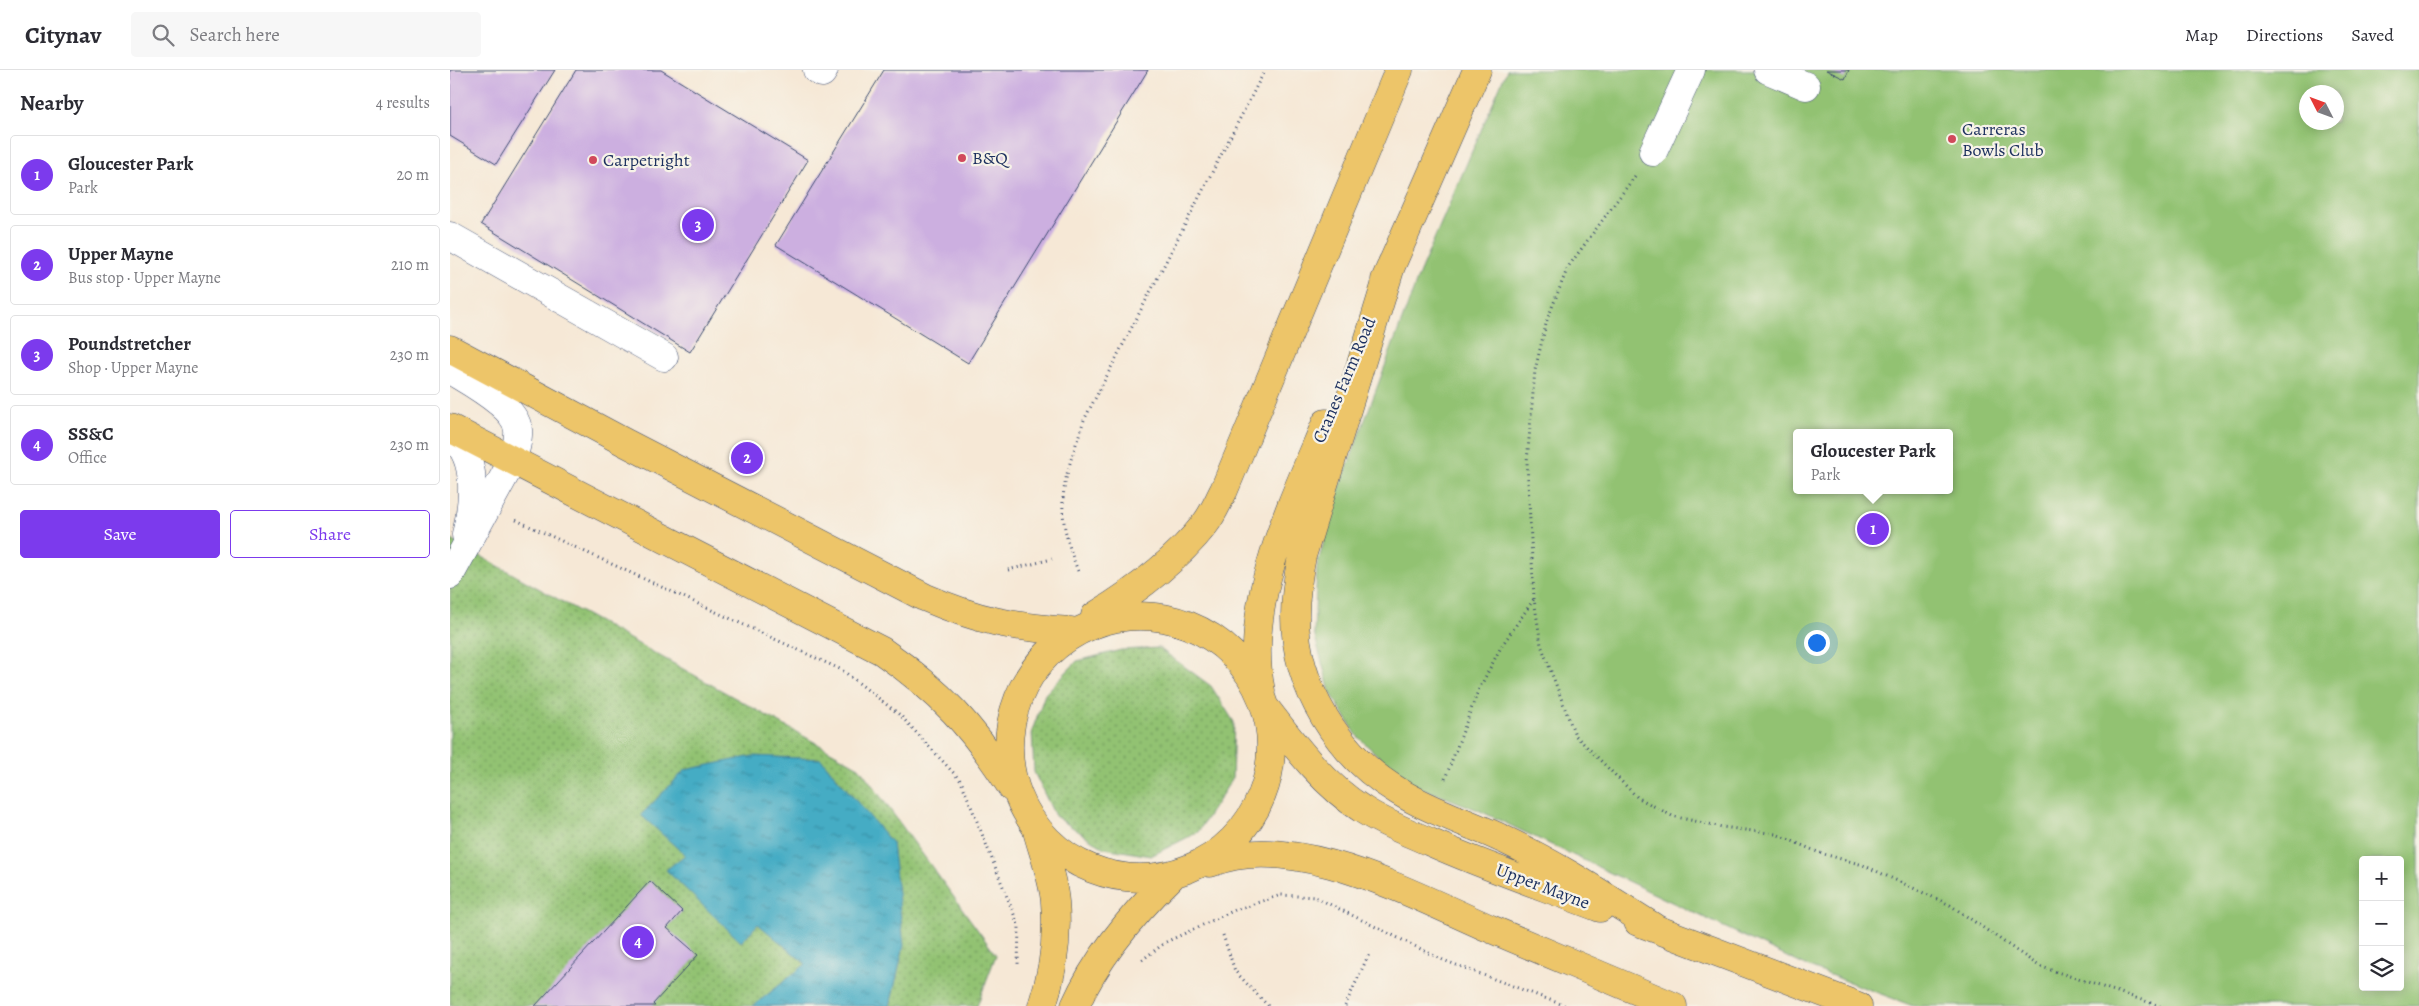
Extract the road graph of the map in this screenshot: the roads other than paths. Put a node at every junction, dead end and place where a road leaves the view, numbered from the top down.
1 (818, 70) edge
2 (824, 70) edge
3 (1399, 70) edge
4 (1477, 70) edge
5 (1691, 70) edge
6 (1768, 70) edge
7 (1806, 86) dead end
8 (1653, 152) road end
9 (450, 236) edge
10 (1392, 263) junction
11 (450, 349) edge
12 (664, 357) dead end
13 (450, 370) edge
14 (450, 428) edge
15 (450, 435) edge
16 (513, 460) junction
17 (463, 546) junction
18 (450, 575) edge
19 (1074, 629) junction
20 (1265, 705) junction
21 (1032, 817) junction
22 (1182, 873) junction
23 (1655, 928) junction
24 (1042, 1006) edge
25 (1075, 1006) edge
26 (1673, 1006) edge
27 (1858, 1006) edge

1 - 2 lane
3 - 19 main road
4 - 10 main road, Cranes Farm Road
5 - 8 lane
6 - 7 lane
9 - 12 lane
10 - 20 main road, Cranes Farm Road
10 - 23 main road
11 - 19 main road
13 - 16 lane
14 - 16 main road
15 - 17 lane
16 - 17 lane
16 - 21 main road
17 - 18 lane
19 - 20 main road
19 - 21 main road
20 - 22 main road, Cranes Farm Road
20 - 23 main road, Upper Mayne
21 - 22 main road
21 - 24 main road
22 - 25 main road, Cranes Farm Road
22 - 26 main road
23 - 27 main road, Upper Mayne

